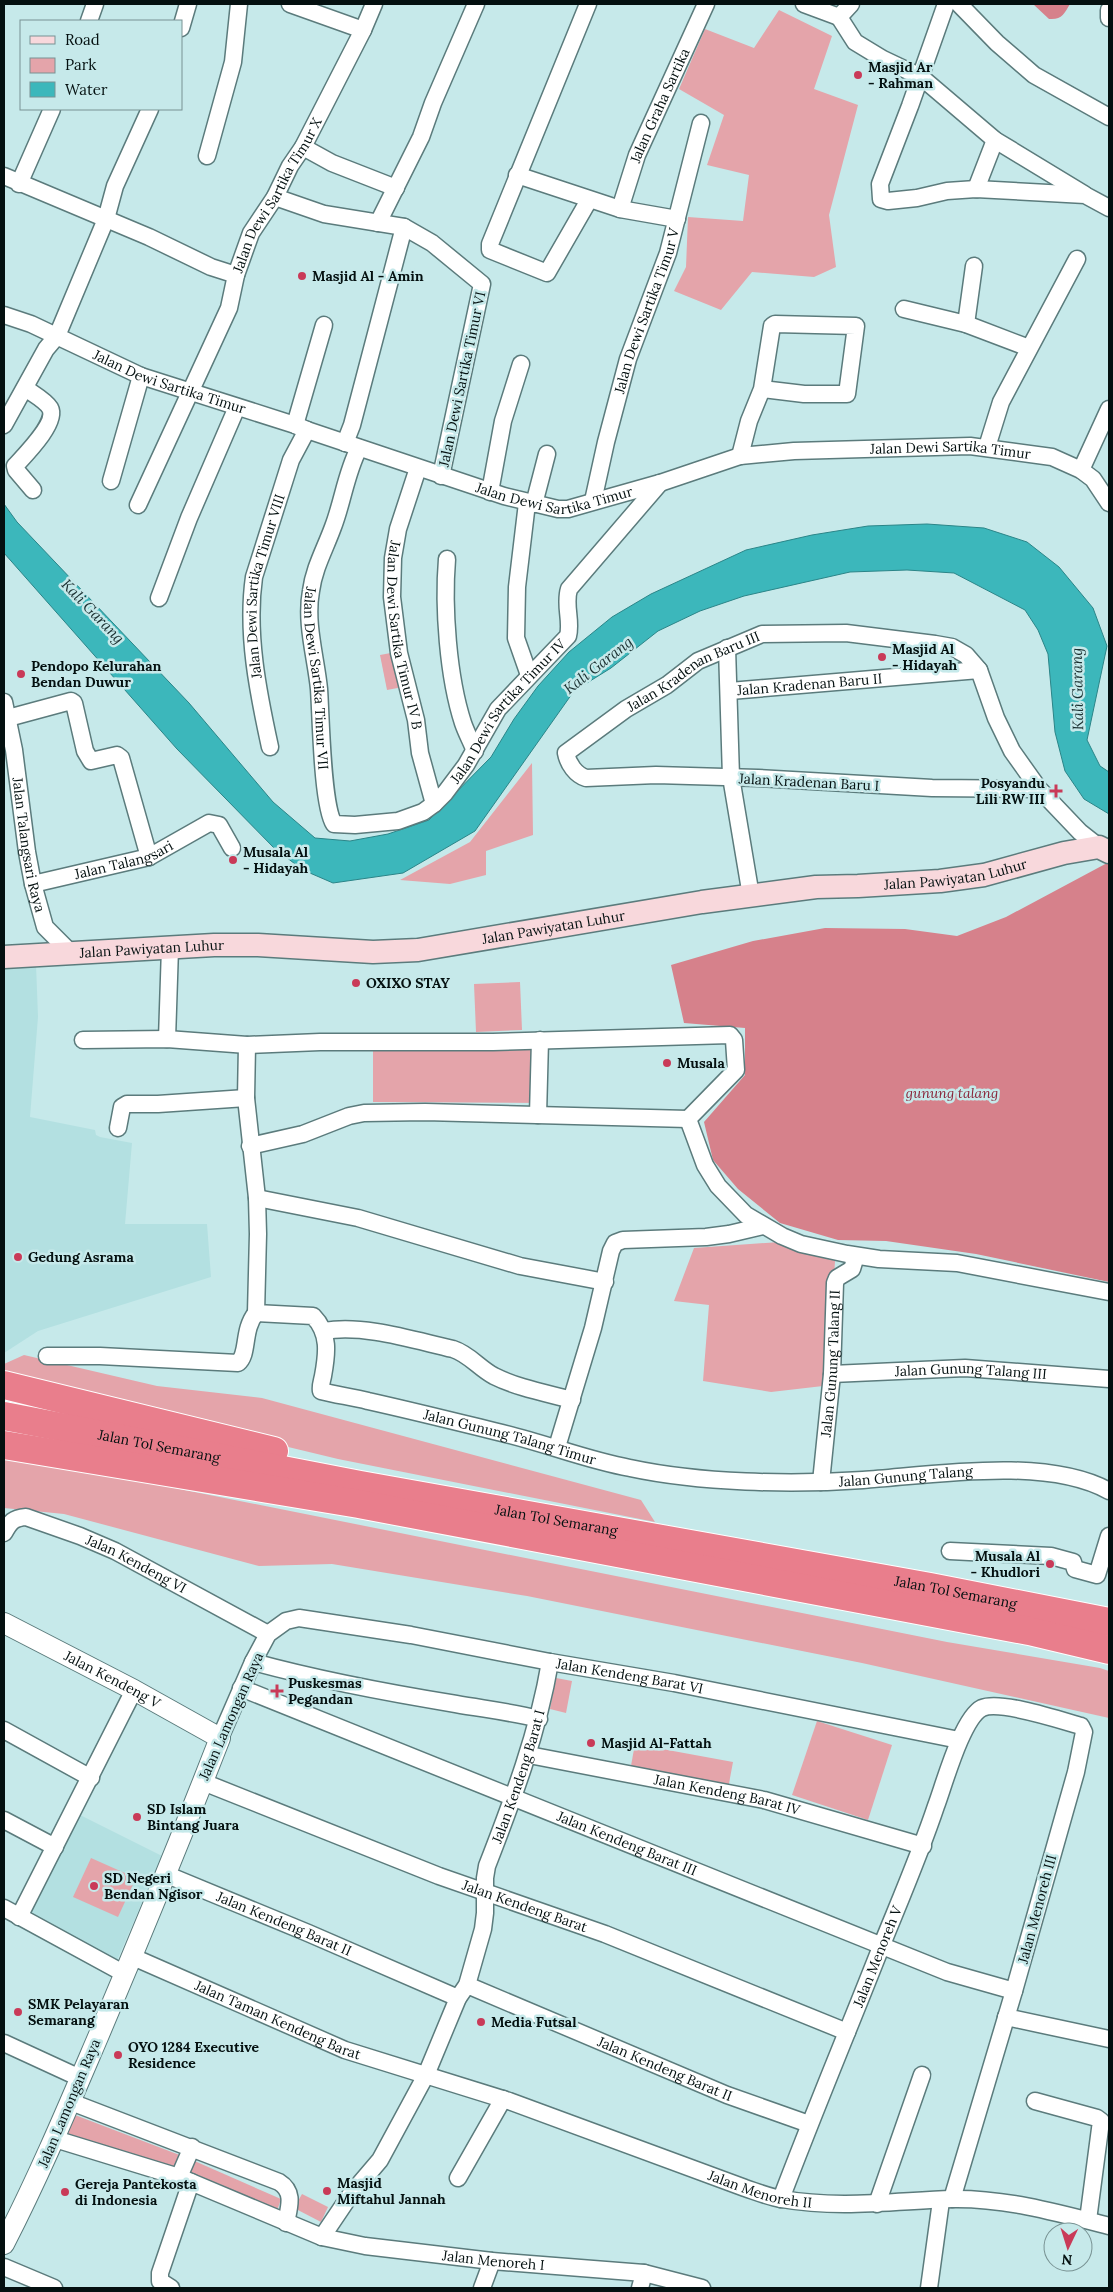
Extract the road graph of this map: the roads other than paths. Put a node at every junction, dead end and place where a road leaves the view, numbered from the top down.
1 (95, 4) edge
2 (188, 4) edge
3 (239, 4) edge
4 (290, 4) edge
5 (374, 4) edge
6 (476, 4) edge
7 (588, 4) edge
8 (706, 4) edge
9 (804, 4) edge
10 (851, 4) edge
11 (946, 4) edge
12 (959, 4) edge
13 (1109, 10) edge
14 (839, 17) junction
15 (1109, 17) edge
16 (89, 20) edge
17 (182, 25) edge
18 (363, 30) junction
19 (921, 77) junction
20 (52, 110) edge
21 (150, 110) edge
22 (1109, 117) edge
23 (701, 123) dead end
24 (995, 140) junction
25 (303, 147) junction
26 (208, 156) dead end
27 (517, 175) junction
28 (4, 176) edge
29 (19, 184) junction
30 (396, 188) junction
31 (976, 189) junction
32 (1085, 195) junction
33 (275, 197) junction
34 (589, 200) junction
35 (1109, 208) edge
36 (620, 209) junction
37 (677, 218) junction
38 (106, 219) junction
39 (378, 223) junction
40 (404, 227) junction
41 (1078, 259) dead end
42 (974, 266) dead end
43 (236, 275) junction
44 (904, 309) dead end
45 (4, 315) edge
46 (966, 324) junction
47 (324, 325) dead end
48 (57, 336) junction
49 (1030, 348) junction
50 (521, 364) dead end
51 (141, 376) junction
52 (25, 388) junction
53 (762, 389) junction
54 (190, 390) junction
55 (237, 407) junction
56 (1109, 409) edge
57 (4, 425) edge
58 (301, 428) junction
59 (352, 445) junction
60 (986, 447) junction
61 (547, 454) dead end
62 (740, 456) junction
63 (418, 468) junction
64 (1081, 470) junction
65 (441, 476) junction
66 (111, 482) dead end
67 (660, 483) junction
68 (33, 490) dead end
69 (490, 492) junction
70 (1107, 492) edge
71 (593, 501) junction
72 (530, 503) junction
73 (138, 505) dead end
74 (447, 559) dead end
75 (159, 598) dead end
76 (727, 648) junction
77 (978, 670) junction
78 (529, 675) junction
79 (730, 690) junction
80 (4, 702) edge
81 (8, 718) junction
82 (270, 746) dead end
83 (475, 751) junction
84 (9, 752) edge
85 (579, 776) joint
86 (731, 777) junction
87 (1039, 789) junction
88 (434, 804) junction
89 (334, 824) joint
90 (232, 848) dead end
91 (1104, 849) edge
92 (149, 857) junction
93 (33, 884) junction
94 (751, 896) junction
95 (45, 927) junction
96 (170, 948) junction
97 (70, 953) junction
98 (35, 955) junction
99 (4, 957) edge
100 (167, 1039) junction
101 (83, 1040) dead end
102 (540, 1040) junction
103 (247, 1044) junction
104 (246, 1098) junction
105 (538, 1115) junction
106 (688, 1118) junction
107 (118, 1128) dead end
108 (250, 1146) junction
109 (257, 1198) junction
110 (763, 1226) junction
111 (856, 1256) junction
112 (605, 1282) junction
113 (1109, 1292) edge
114 (256, 1313) junction
115 (324, 1331) junction
116 (47, 1356) dead end
117 (832, 1374) junction
118 (1109, 1379) edge
119 (4, 1385) edge
120 (572, 1400) junction
121 (4, 1416) edge
122 (4, 1445) edge
123 (557, 1447) junction
124 (700, 1478) joint
125 (821, 1482) junction
126 (1109, 1491) edge
127 (488, 1508) junction
128 (4, 1534) edge
129 (1109, 1536) edge
130 (950, 1551) dead end
131 (299, 1618) joint
132 (1109, 1622) edge
133 (4, 1623) edge
134 (268, 1634) junction
135 (1109, 1650) edge
136 (253, 1662) junction
137 (550, 1662) junction
138 (241, 1688) junction
139 (134, 1690) junction
140 (974, 1714) joint
141 (539, 1719) junction
142 (4, 1730) edge
143 (220, 1738) junction
144 (959, 1740) junction
145 (529, 1755) junction
146 (91, 1778) junction
147 (202, 1782) junction
148 (514, 1797) junction
149 (4, 1820) edge
150 (923, 1846) junction
151 (55, 1847) junction
152 (165, 1874) junction
153 (485, 1891) junction
154 (4, 1908) edge
155 (19, 1917) junction
156 (882, 1946) junction
157 (129, 1965) junction
158 (462, 1991) junction
159 (1014, 1991) junction
160 (1006, 2017) junction
161 (848, 2032) junction
162 (1109, 2039) edge
163 (4, 2042) edge
164 (426, 2075) junction
165 (922, 2076) dead end
166 (80, 2078) junction
167 (503, 2098) junction
168 (1035, 2101) dead end
169 (71, 2102) junction
170 (809, 2124) junction
171 (55, 2139) junction
172 (192, 2147) junction
173 (458, 2178) dead end
174 (185, 2180) junction
175 (781, 2199) junction
176 (946, 2200) junction
177 (877, 2204) junction
178 (1088, 2220) junction
179 (286, 2222) junction
180 (1109, 2226) edge
181 (322, 2237) junction
182 (4, 2244) edge
183 (492, 2261) junction
184 (4, 2267) edge
185 (642, 2281) edge
186 (54, 2288) edge
187 (172, 2288) edge
188 (482, 2288) edge
189 (702, 2288) edge
190 (929, 2288) edge

1 - 16 street
2 - 17 street
3 - 26 street
4 - 18 street
5 - 18 street, Jalan Dewi Sartika Timur X
6 - 30 street
7 - 27 street
8 - 36 street, Jalan Graha Sartika
9 - 14 street
10 - 14 street
11 - 19 street
12 - 22 street
13 - 15 street
14 - 19 street
18 - 25 street, Jalan Dewi Sartika Timur X
19 - 24 street
19 - 31 street
20 - 29 street
21 - 38 street
23 - 37 street, Jalan Dewi Sartika Timur V
24 - 31 street
24 - 32 street
25 - 30 street
25 - 33 street, Jalan Dewi Sartika Timur X
27 - 34 street
27 - 34 street
28 - 29 street
29 - 38 street
30 - 39 street
31 - 32 street
32 - 35 street
33 - 39 street
33 - 43 street, Jalan Dewi Sartika Timur X
34 - 36 street
36 - 37 street
37 - 71 street, Jalan Dewi Sartika Timur V
38 - 43 street
38 - 48 street
39 - 40 street
40 - 59 street, Jalan Dewi Sartika Timur VII
40 - 65 street, Jalan Dewi Sartika Timur VI
41 - 49 street
42 - 46 street
43 - 54 street, Jalan Dewi Sartika Timur X
44 - 46 street
45 - 48 street, Jalan Dewi Sartika Timur
46 - 49 street
47 - 58 street, Jalan Dewi Sartika Timur VIII
48 - 51 street, Jalan Dewi Sartika Timur
48 - 52 street
49 - 60 street
50 - 69 street
51 - 54 street, Jalan Dewi Sartika Timur
51 - 66 street
52 - 57 street
52 - 68 street
53 - 53 street
53 - 62 street
54 - 55 street, Jalan Dewi Sartika Timur
54 - 73 street, Jalan Dewi Sartika Timur X
55 - 58 street, Jalan Dewi Sartika Timur
55 - 75 street
56 - 64 street
58 - 59 street, Jalan Dewi Sartika Timur
58 - 82 street, Jalan Dewi Sartika Timur VIII
59 - 63 street, Jalan Dewi Sartika Timur
59 - 89 street, Jalan Dewi Sartika Timur VII
60 - 62 street, Jalan Dewi Sartika Timur
60 - 64 street, Jalan Dewi Sartika Timur
61 - 72 street
62 - 67 street, Jalan Dewi Sartika Timur
63 - 65 street, Jalan Dewi Sartika Timur
63 - 88 street, Jalan Dewi Sartika Timur IV B
64 - 70 street, Jalan Dewi Sartika Timur
65 - 69 street, Jalan Dewi Sartika Timur
67 - 71 street, Jalan Dewi Sartika Timur
67 - 78 street, Jalan Dewi Sartika Timur IV
69 - 72 street, Jalan Dewi Sartika Timur
71 - 72 street, Jalan Dewi Sartika Timur
72 - 78 street
74 - 83 street
76 - 77 street, Jalan Kradenan Baru III
76 - 79 street
76 - 85 street, Jalan Kradenan Baru III
77 - 79 street, Jalan Kradenan Baru II
77 - 87 street
78 - 83 street, Jalan Dewi Sartika Timur IV
79 - 86 street
80 - 81 street, Jalan Talangsari Raya
81 - 84 street, Jalan Talangsari Raya
81 - 92 street
83 - 88 street, Jalan Dewi Sartika Timur IV
84 - 93 street, Jalan Talangsari Raya
85 - 86 street, Jalan Kradenan Baru I
86 - 87 street, Jalan Kradenan Baru I
86 - 94 street
87 - 91 street
88 - 89 street, Jalan Dewi Sartika Timur IV
90 - 92 street, Jalan Talangsari
91 - 94 main road, Jalan Pawiyatan Luhur
92 - 93 street, Jalan Talangsari
93 - 95 street, Jalan Talangsari Raya
94 - 96 main road, Jalan Pawiyatan Luhur
95 - 97 street, Jalan Talangsari Raya
95 - 98 street, Jalan Talangsari Raya
96 - 97 main road, Jalan Pawiyatan Luhur
96 - 100 street
97 - 98 main road, Jalan Pawiyatan Luhur
98 - 99 main road, Jalan Pawiyatan Luhur
100 - 101 street
100 - 103 street
102 - 103 street
102 - 105 street
102 - 106 street
103 - 104 street
104 - 107 street
104 - 108 street
105 - 106 street
105 - 108 street
106 - 110 street
108 - 109 street
109 - 112 street
109 - 114 street
110 - 111 street
110 - 112 street
111 - 113 street
111 - 117 street, Jalan Gunung Talang II
112 - 120 street
114 - 115 street
114 - 116 street
115 - 120 street
115 - 123 street, Jalan Gunung Talang Timur
117 - 118 street, Jalan Gunung Talang III
117 - 125 street, Jalan Gunung Talang II
119 - 127 highway
120 - 123 street
121 - 127 highway, Jalan Tol Semarang
122 - 135 highway, Jalan Tol Semarang
123 - 124 street, Jalan Gunung Talang Timur
124 - 125 street, Jalan Gunung Talang
125 - 126 street, Jalan Gunung Talang
127 - 132 highway, Jalan Tol Semarang
128 - 134 street, Jalan Kendeng VI
129 - 130 street
131 - 134 street, Jalan Lamongan Raya
131 - 137 street, Jalan Kendeng Barat VI
133 - 139 street, Jalan Kendeng V
134 - 136 street, Jalan Lamongan Raya
136 - 138 street, Jalan Lamongan Raya
136 - 141 street
137 - 141 street, Jalan Kendeng Barat I
137 - 144 street, Jalan Kendeng Barat VI
138 - 143 street, Jalan Lamongan Raya
138 - 148 street, Jalan Kendeng Barat III
139 - 143 street, Jalan Kendeng V
139 - 146 street
140 - 144 street, Jalan Menoreh V
140 - 159 street, Jalan Menoreh III
141 - 145 street, Jalan Kendeng Barat I
142 - 146 street
143 - 147 street, Jalan Lamongan Raya
144 - 150 street, Jalan Menoreh V
145 - 148 street, Jalan Kendeng Barat I
145 - 150 street, Jalan Kendeng Barat IV
146 - 151 street
147 - 152 street, Jalan Lamongan Raya
147 - 153 street, Jalan Kendeng Barat
148 - 153 street, Jalan Kendeng Barat I
148 - 156 street, Jalan Kendeng Barat III
149 - 151 street
150 - 156 street, Jalan Menoreh V
151 - 155 street
152 - 157 street, Jalan Lamongan Raya
152 - 158 street, Jalan Kendeng Barat II
153 - 158 street, Jalan Kendeng Barat I
153 - 161 street, Jalan Kendeng Barat
154 - 155 street, Jalan Taman Kendeng Barat
155 - 157 street, Jalan Taman Kendeng Barat
156 - 159 street, Jalan Kendeng Barat III
156 - 161 street, Jalan Menoreh V
157 - 164 street, Jalan Taman Kendeng Barat
157 - 166 street, Jalan Lamongan Raya
158 - 164 street, Jalan Kendeng Barat I
158 - 170 street, Jalan Kendeng Barat II
159 - 160 street, Jalan Menoreh III
160 - 162 street
160 - 176 street, Jalan Menoreh III
161 - 170 street, Jalan Menoreh V
163 - 166 street
164 - 167 street, Jalan Menoreh II
164 - 181 street, Jalan Kendeng Barat I
165 - 177 street
166 - 169 street, Jalan Lamongan Raya
167 - 173 street
167 - 175 street, Jalan Menoreh II
168 - 178 street
169 - 171 street, Jalan Lamongan Raya
169 - 172 street
170 - 175 street, Jalan Menoreh V
171 - 174 street, Jalan Menoreh I
171 - 182 street, Jalan Lamongan Raya
172 - 174 street
172 - 179 street
174 - 179 street, Jalan Menoreh I
174 - 187 street
175 - 177 street, Jalan Menoreh II
176 - 177 street, Jalan Menoreh II
176 - 178 street, Jalan Menoreh II
176 - 190 street, Jalan Menoreh III
178 - 180 street, Jalan Menoreh II
179 - 181 street, Jalan Menoreh I
181 - 183 street, Jalan Menoreh I
183 - 185 street, Jalan Menoreh I
183 - 188 street
184 - 186 street
185 - 189 street, Jalan Menoreh I

